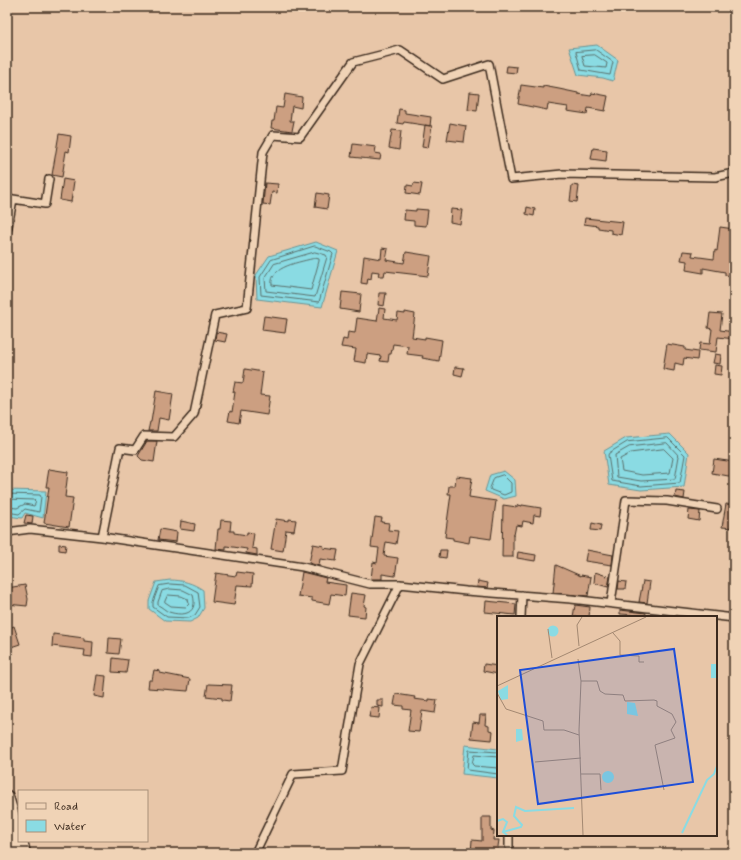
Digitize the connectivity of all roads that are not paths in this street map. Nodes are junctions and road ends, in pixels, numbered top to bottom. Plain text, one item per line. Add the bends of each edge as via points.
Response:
1 (734, 173) edge
2 (49, 179) dead end
3 (7, 232) edge
4 (717, 509) dead end
5 (7, 532) edge
6 (102, 536) junction
7 (400, 584) junction
8 (522, 595) junction
9 (611, 603) junction
10 (521, 616) edge
11 (734, 618) edge
12 (7, 797) edge
13 (18, 833) edge
14 (7, 834) edge
15 (509, 836) edge
16 (20, 842) edge
17 (509, 846) dead end
18 (13, 853) edge
19 (24, 853) edge
20 (255, 853) edge

1 - 6 street via 715,176 562,174 511,179 489,64 443,79 400,50 353,62 300,137 273,135 263,152 247,308 215,315 194,414 174,437 144,436 135,450 120,448
2 - 3 street via 45,204 13,199
4 - 9 street via 667,501 626,500
5 - 6 street via 30,529
6 - 7 street via 303,567 370,584
7 - 8 street via 466,592
7 - 20 street via 360,664 342,771 293,774
8 - 9 street
8 - 10 street
9 - 11 street
12 - 13 highway
14 - 18 highway
15 - 17 street
16 - 19 highway

